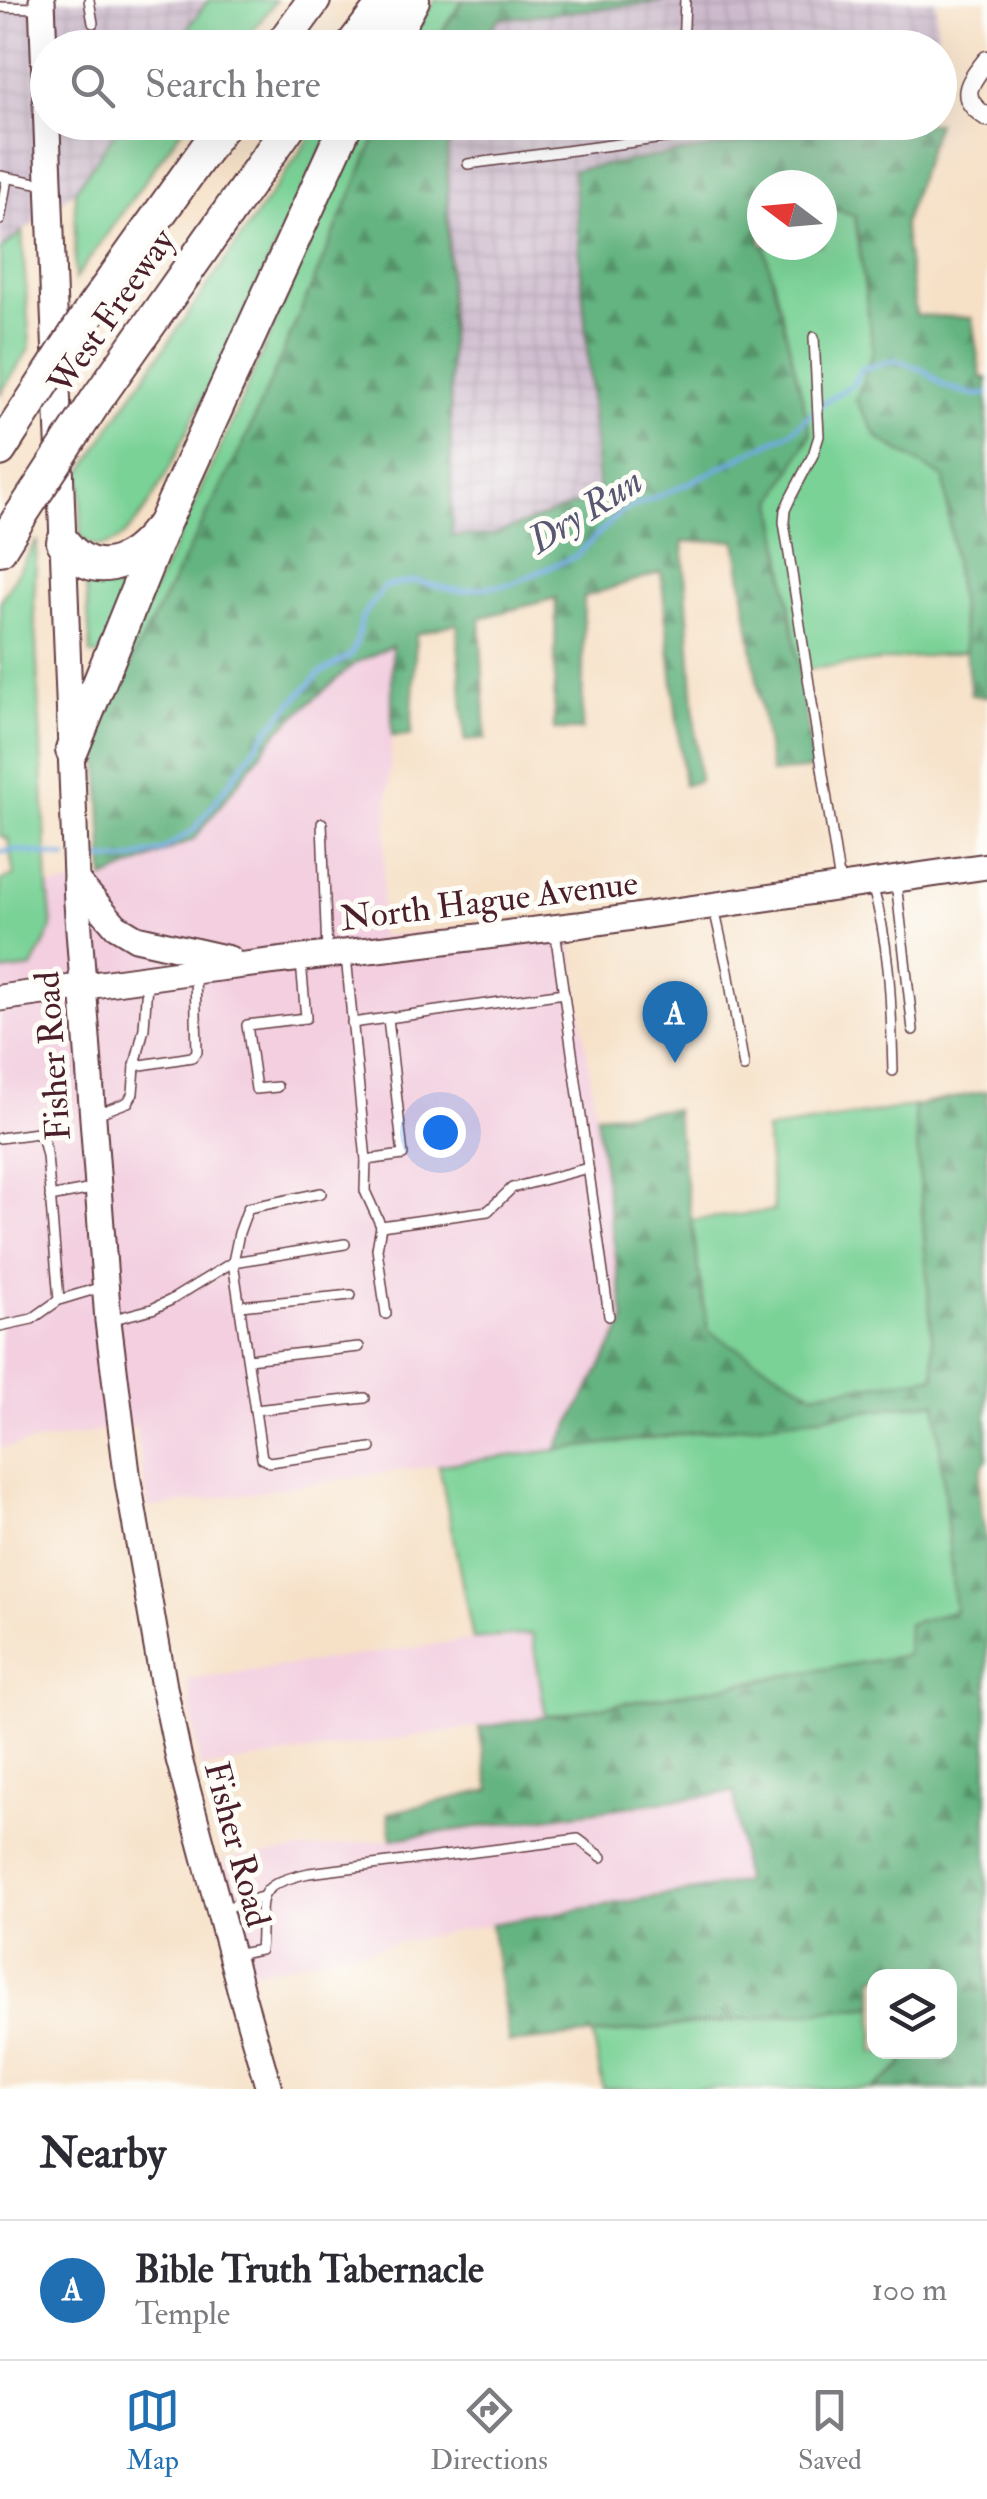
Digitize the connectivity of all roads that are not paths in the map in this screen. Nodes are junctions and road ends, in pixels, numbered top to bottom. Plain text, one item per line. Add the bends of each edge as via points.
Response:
1 (90, 0) edge
2 (314, 0) edge
3 (387, 0) edge
4 (413, 0) edge
5 (685, 0) edge
6 (42, 4) edge
7 (0, 7) edge
8 (93, 24) dead end
9 (43, 30) edge
10 (292, 30) edge
11 (364, 30) edge
12 (397, 30) edge
13 (684, 30) edge
14 (987, 60) edge
15 (987, 117) edge
16 (47, 140) edge
17 (212, 140) edge
18 (279, 140) edge
19 (340, 140) edge
20 (648, 140) edge
21 (468, 164) dead end
22 (3, 177) edge
23 (49, 185) junction
24 (0, 220) edge
25 (814, 337) dead end
26 (7, 439) edge
27 (164, 523) junction
28 (63, 542) junction
29 (0, 549) edge
30 (72, 750) junction
31 (322, 823) dead end
32 (987, 866) edge
33 (76, 880) junction
34 (884, 881) junction
35 (841, 887) junction
36 (714, 906) junction
37 (554, 928) junction
38 (337, 955) junction
39 (300, 959) junction
40 (254, 964) junction
41 (194, 971) junction
42 (147, 977) junction
43 (82, 985) junction
44 (564, 993) junction
45 (0, 998) edge
46 (388, 1018) junction
47 (352, 1023) junction
48 (913, 1030) dead end
49 (135, 1066) junction
50 (744, 1067) dead end
51 (893, 1071) dead end
52 (277, 1087) dead end
53 (92, 1116) junction
54 (0, 1138) edge
55 (366, 1160) junction
56 (588, 1168) junction
57 (97, 1188) junction
58 (321, 1193) dead end
59 (50, 1197) junction
60 (381, 1226) junction
61 (346, 1244) dead end
62 (234, 1262) junction
63 (104, 1286) junction
64 (351, 1295) dead end
65 (59, 1300) junction
66 (240, 1306) junction
67 (386, 1314) dead end
68 (609, 1316) dead end
69 (108, 1321) junction
70 (0, 1326) edge
71 (359, 1346) dead end
72 (248, 1360) junction
73 (365, 1398) dead end
74 (255, 1410) junction
75 (371, 1448) dead end
76 (602, 1857) dead end
77 (262, 1897) junction
78 (220, 1910) junction
79 (232, 1956) junction
80 (269, 2089) edge

1 - 8 lane
2 - 10 highway
3 - 11 highway
4 - 12 highway
5 - 13 lane
6 - 7 lane
6 - 9 main road, Fisher Road
14 - 15 street via 967,92 970,104
16 - 23 main road, Fisher Road
17 - 26 highway, West Freeway, bridge
18 - 29 highway, West Freeway, bridge
19 - 27 highway
20 - 21 lane
22 - 23 lane
22 - 24 lane
23 - 28 main road, Fisher Road
25 - 35 lane via 819,436 784,522
27 - 28 highway via 136,554 113,564 79,559
27 - 30 highway
28 - 30 main road, Fisher Road
30 - 33 main road, Fisher Road
31 - 38 lane
32 - 34 main road, North Hague Avenue
33 - 40 main road via 116,926 136,938
33 - 43 main road, Fisher Road
34 - 35 main road, North Hague Avenue
34 - 48 lane
34 - 51 lane
35 - 36 main road, North Hague Avenue
36 - 37 main road, North Hague Avenue
36 - 50 lane
37 - 38 main road, North Hague Avenue
37 - 44 lane
38 - 39 main road, North Hague Avenue
38 - 47 lane
39 - 40 main road, North Hague Avenue
39 - 52 lane via 306,1018 246,1025 256,1089
40 - 41 main road, North Hague Avenue
41 - 42 main road, North Hague Avenue
41 - 49 lane via 197,1052
42 - 43 main road, North Hague Avenue
42 - 49 lane
43 - 45 main road, North Hague Avenue
43 - 53 main road, Fisher Road
44 - 46 lane
44 - 56 lane
46 - 47 lane
46 - 55 lane via 403,1155
47 - 55 lane
49 - 53 lane via 128,1102
53 - 57 main road, Fisher Road
54 - 59 lane via 37,1132 43,1139
55 - 60 lane via 365,1191
56 - 60 lane via 512,1188 488,1211
56 - 68 lane
57 - 59 lane
57 - 63 main road, Fisher Road
58 - 62 lane via 248,1208
59 - 65 lane
60 - 67 lane via 377,1250
61 - 62 lane
62 - 66 lane
62 - 69 lane via 152,1309
63 - 65 lane
63 - 69 main road, Fisher Road
64 - 66 lane
65 - 70 lane via 32,1319
66 - 72 lane
69 - 78 main road, Fisher Road via 164,1686
71 - 72 lane
72 - 74 lane
73 - 74 lane
74 - 75 lane via 262,1458 269,1462
76 - 77 lane via 578,1839 309,1873 271,1885
77 - 78 lane
77 - 79 lane via 260,1950
78 - 79 main road, Fisher Road
79 - 80 main road, Fisher Road

